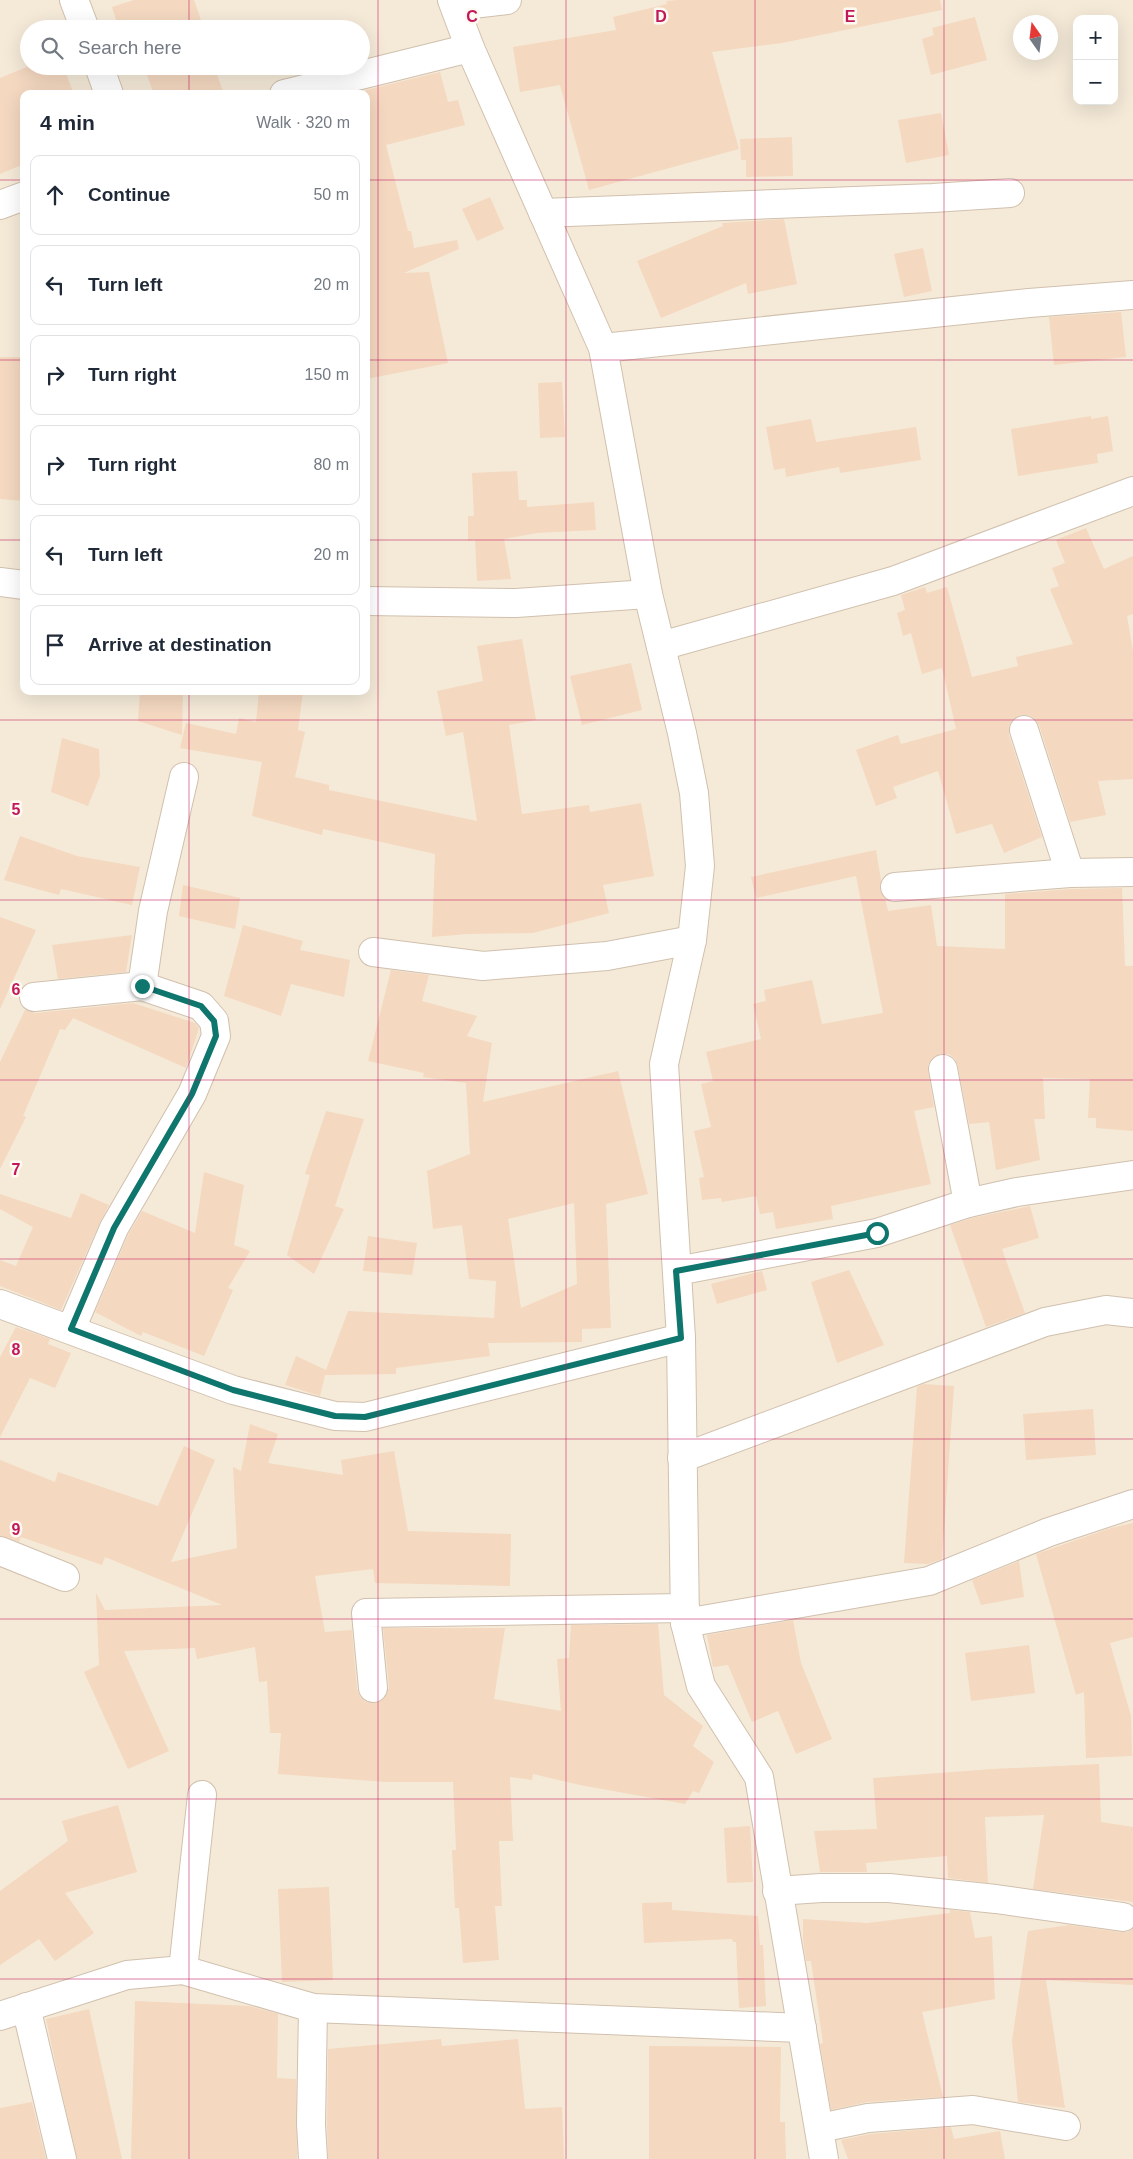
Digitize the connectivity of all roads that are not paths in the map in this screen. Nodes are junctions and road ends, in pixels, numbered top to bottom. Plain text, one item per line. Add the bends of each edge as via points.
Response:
1 (74, 0) edge
2 (507, 0) edge
3 (453, 3) edge
4 (82, 20) edge
5 (470, 48) junction
6 (370, 73) edge
7 (102, 75) edge
8 (361, 75) edge
9 (108, 90) edge
10 (300, 90) edge
11 (1010, 193) dead end
12 (20, 198) edge
13 (0, 205) edge
14 (543, 213) junction
15 (1133, 295) edge
16 (603, 348) junction
17 (1133, 491) edge
18 (0, 582) edge
19 (20, 584) edge
20 (648, 594) junction
21 (370, 601) edge
22 (661, 646) junction
23 (1024, 730) dead end
24 (184, 777) dead end
25 (1133, 872) edge
26 (1070, 873) junction
27 (895, 887) dead end
28 (692, 940) junction
29 (373, 952) dead end
30 (142, 986) junction
31 (34, 997) dead end
32 (943, 1069) dead end
33 (1133, 1175) edge
34 (968, 1203) junction
35 (676, 1271) junction
36 (0, 1304) edge
37 (1133, 1313) edge
38 (71, 1329) junction
39 (681, 1338) junction
40 (682, 1458) junction
41 (1133, 1504) edge
42 (0, 1551) edge
43 (66, 1577) dead end
44 (685, 1616) junction
45 (373, 1688) dead end
46 (202, 1795) dead end
47 (777, 1891) junction
48 (1123, 1917) dead end
49 (183, 1970) junction
50 (26, 2008) junction
51 (313, 2008) junction
52 (0, 2016) edge
53 (802, 2028) junction
54 (1066, 2126) dead end
55 (820, 2128) junction
56 (62, 2159) edge
57 (314, 2159) edge
58 (824, 2159) edge

1 - 4 street
2 - 3 street
3 - 5 street
5 - 6 street
5 - 14 street
7 - 9 street
8 - 10 street
11 - 14 street
12 - 13 street
14 - 16 street
15 - 16 street
16 - 20 street
17 - 22 street via 893,581
18 - 19 street
20 - 21 street via 516,603
20 - 22 street
22 - 28 street via 694,793 700,866
23 - 26 street
24 - 30 street via 153,911
25 - 26 street
26 - 27 street
28 - 29 street via 606,956 483,966
28 - 35 street via 664,1064
30 - 31 street
30 - 38 street via 201,1006 214,1021 216,1036 192,1094 114,1228
32 - 34 street
33 - 34 street via 1017,1192
34 - 35 street via 877,1233
35 - 39 street
36 - 38 street
37 - 40 street via 1106,1310 1045,1322
38 - 39 street via 233,1390 335,1416 365,1417
39 - 40 street
40 - 44 street
41 - 44 street via 1049,1532 929,1581
42 - 43 street
44 - 45 street via 366,1613
44 - 47 street via 701,1686 759,1776
46 - 49 street
47 - 48 street via 889,1888
47 - 53 street
49 - 50 street via 127,1975
49 - 51 street
50 - 52 street
50 - 56 street
51 - 53 street
51 - 57 street via 311,2124
53 - 55 street
54 - 55 street via 973,2110 868,2118
55 - 58 street

